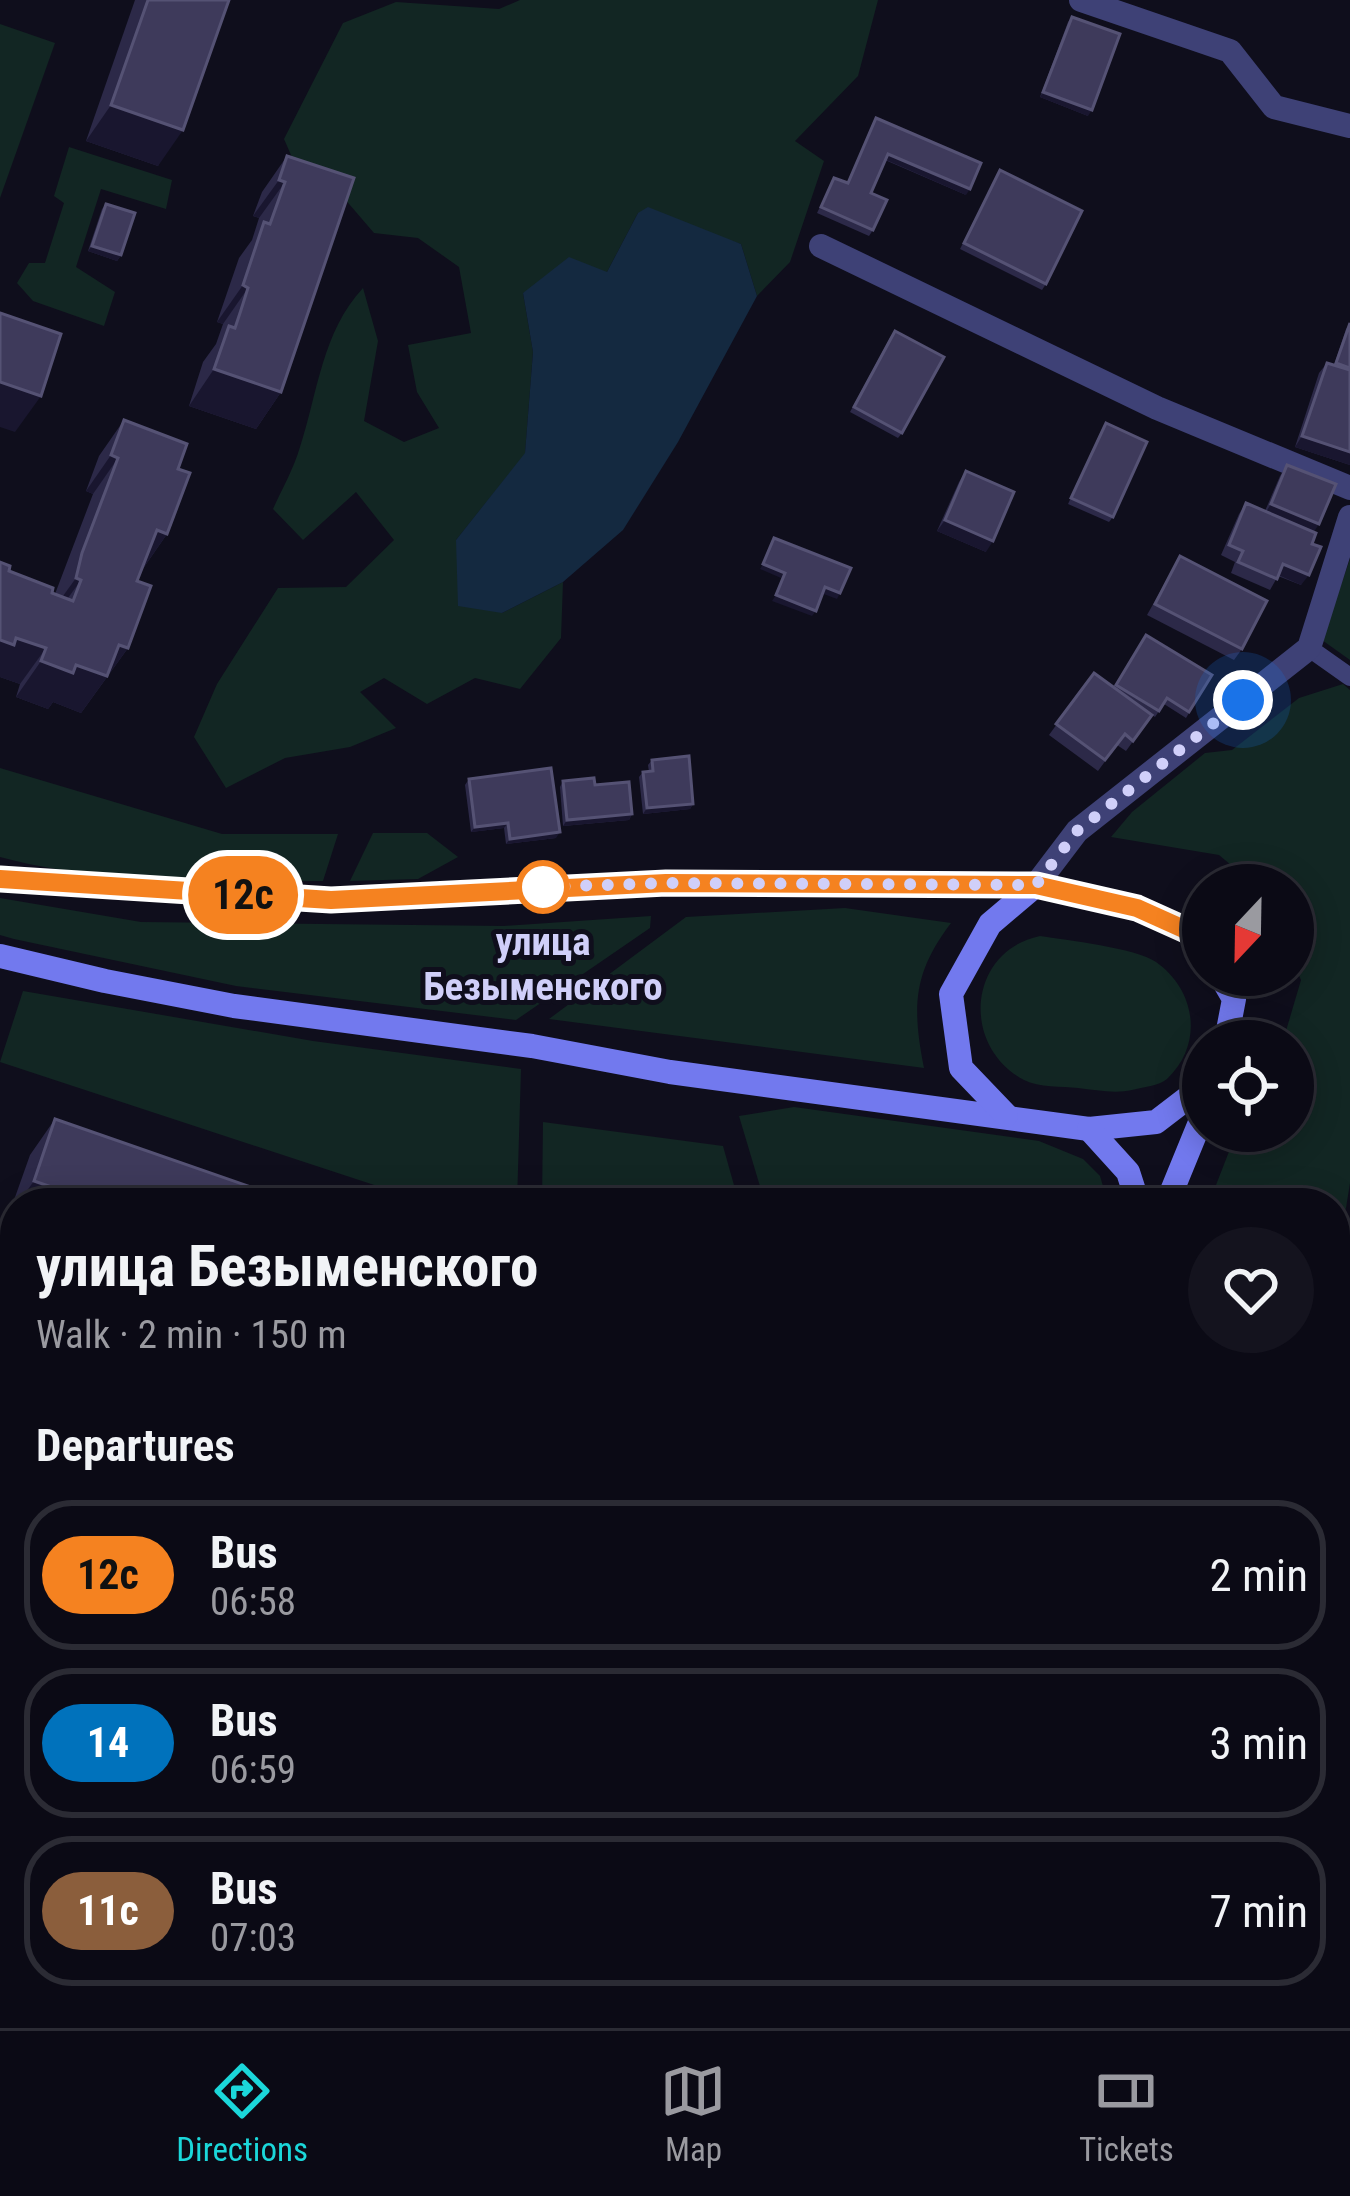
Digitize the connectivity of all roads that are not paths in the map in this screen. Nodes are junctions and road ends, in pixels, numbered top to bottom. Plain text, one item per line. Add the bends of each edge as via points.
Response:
1 (1081, 0) edge
2 (1350, 126) edge
3 (820, 246) dead end
4 (1350, 488) edge
5 (1350, 517) edge
6 (1309, 647) junction
7 (1350, 677) edge
8 (0, 879) edge
9 (1036, 885) junction
10 (1182, 928) edge
11 (0, 956) edge
12 (1182, 1103) edge
13 (1006, 1115) junction
14 (1089, 1130) junction
15 (1188, 1152) edge
16 (1133, 1188) edge
17 (1173, 1188) edge

1 - 2 street via 1230,51 1274,106
3 - 4 street via 1157,409
5 - 6 street
6 - 7 lane
6 - 9 street via 1077,831
8 - 9 main road via 331,900 666,883
9 - 10 main road via 1137,908
9 - 13 main road via 990,925 951,994 962,1068
11 - 13 main road via 234,1006
12 - 14 main road via 1156,1122
13 - 14 main road
14 - 16 main road
15 - 17 main road

